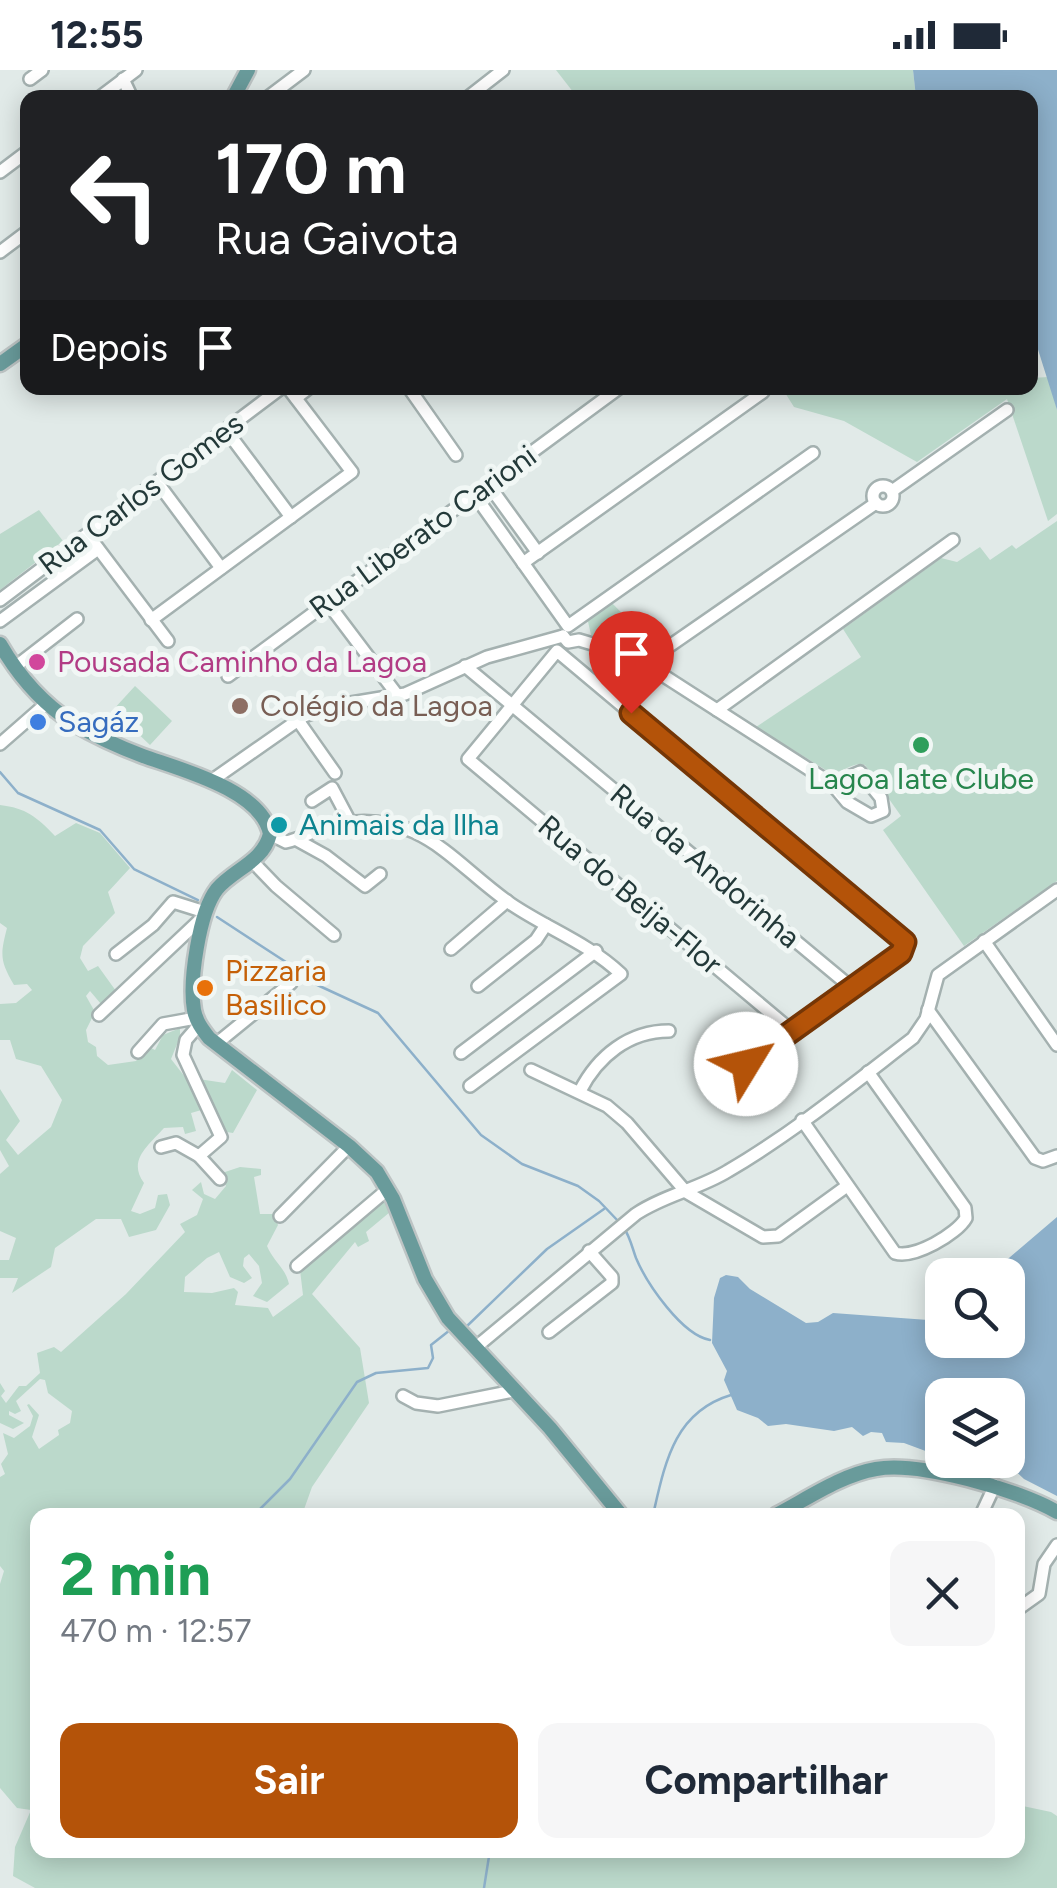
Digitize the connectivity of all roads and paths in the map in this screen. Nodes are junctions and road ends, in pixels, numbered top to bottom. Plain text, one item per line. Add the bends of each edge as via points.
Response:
1 (42, 70) edge
2 (136, 70) edge
3 (304, 70) edge
4 (503, 70) edge
5 (30, 79) dead end
6 (123, 79) junction
7 (109, 90) edge
8 (128, 90) edge
9 (278, 90) edge
10 (477, 90) edge
11 (282, 395) edge
12 (291, 395) edge
13 (412, 395) edge
14 (609, 395) edge
15 (760, 395) edge
16 (1006, 410) dead end
17 (226, 430) junction
18 (813, 453) dead end
19 (456, 456) dead end
20 (157, 482) junction
21 (488, 484) junction
22 (474, 494) junction
23 (291, 516) junction
24 (513, 518) junction
25 (499, 529) junction
26 (88, 535) junction
27 (953, 540) dead end
28 (98, 549) junction
29 (538, 553) junction
30 (523, 563) junction
31 (222, 568) junction
32 (0, 600) edge
33 (327, 602) junction
34 (77, 619) dead end
35 (152, 620) junction
36 (0, 621) edge
37 (565, 631) junction
38 (168, 642) dead end
39 (0, 644) edge
40 (645, 664) junction
41 (465, 666) junction
42 (15, 667) junction
43 (228, 676) dead end
44 (398, 696) junction
45 (47, 704) junction
46 (512, 705) junction
47 (717, 710) junction
48 (298, 719) junction
49 (0, 744) edge
50 (335, 773) dead end
51 (212, 781) junction
52 (832, 784) junction
53 (312, 801) dead end
54 (350, 822) junction
55 (270, 834) junction
56 (297, 840) junction
57 (252, 861) junction
58 (380, 874) dead end
59 (1056, 894) edge
60 (506, 901) junction
61 (205, 914) junction
62 (546, 925) junction
63 (334, 935) dead end
64 (984, 941) junction
65 (451, 949) dead end
66 (596, 951) junction
67 (116, 954) dead end
68 (290, 983) dead end
69 (478, 986) dead end
70 (852, 988) junction
71 (928, 1010) junction
72 (99, 1014) dead end
73 (198, 1021) junction
74 (669, 1031) dead end
75 (792, 1031) junction
76 (216, 1044) junction
77 (1057, 1044) edge
78 (138, 1052) dead end
79 (461, 1053) dead end
80 (531, 1070) dead end
81 (868, 1072) junction
82 (723, 1080) dead end
83 (470, 1086) dead end
84 (580, 1091) junction
85 (802, 1120) junction
86 (349, 1146) junction
87 (161, 1147) dead end
88 (200, 1156) junction
89 (1057, 1156) edge
90 (220, 1178) dead end
91 (847, 1186) junction
92 (388, 1189) junction
93 (686, 1192) junction
94 (280, 1216) dead end
95 (589, 1252) junction
96 (298, 1266) dead end
97 (549, 1332) dead end
98 (475, 1348) junction
99 (513, 1391) junction
100 (403, 1396) dead end
101 (995, 1485) junction
102 (614, 1508) edge
103 (790, 1508) edge
104 (984, 1508) edge
105 (1057, 1512) edge
106 (1057, 1545) edge
107 (1025, 1604) edge

1 - 5 street
2 - 6 street
3 - 9 street
4 - 10 street
6 - 7 street
6 - 8 street
11 - 17 street, Rua Carlos Gomes
12 - 23 street via 352,472
13 - 19 street
14 - 21 street, Rua Liberato Carioni
15 - 29 street
16 - 40 street via 892,491 876,488 876,503
17 - 20 street, Rua Carlos Gomes
17 - 23 street
18 - 37 street
20 - 26 street, Rua Carlos Gomes
20 - 31 street
21 - 22 street, Rua Liberato Carioni
21 - 24 street
22 - 25 street
22 - 33 street, Rua Liberato Carioni
23 - 31 street
24 - 25 street
24 - 29 street
25 - 30 street
26 - 28 street
26 - 32 street, Rua Carlos Gomes
27 - 47 street
28 - 35 street
28 - 36 street, Rua Carlos Gomes
29 - 30 street
30 - 37 street
31 - 35 street
33 - 43 street, Rua Liberato Carioni
33 - 44 street
34 - 42 street
35 - 38 street
37 - 40 street via 579,628 579,640
37 - 41 street
39 - 42 main road
40 - 47 street
41 - 44 street
41 - 46 street, Rua da Andorinha
42 - 45 main road
44 - 48 street
45 - 49 street
45 - 51 main road via 111,743
46 - 70 street, Rua da Andorinha
46 - 70 street via 557,651 902,939 905,947
46 - 75 street, Rua do Beija-Flor via 468,759
47 - 52 street
48 - 50 street
48 - 51 street
51 - 55 main road via 258,812
52 - 52 street via 864,814 879,815 884,808 860,772
53 - 54 street via 332,788
54 - 56 street
54 - 60 street via 421,835
55 - 56 street
55 - 57 main road
56 - 58 street via 365,886
57 - 61 main road via 216,890
57 - 63 street
59 - 64 street
60 - 62 street
60 - 65 street
61 - 67 street via 172,902
61 - 72 street
61 - 73 main road via 194,983
62 - 66 street
62 - 69 street
64 - 71 street via 938,975
64 - 77 street
66 - 79 street
66 - 83 street via 620,974
68 - 76 street
70 - 75 street
71 - 81 street via 918,1034
71 - 89 street via 1039,1160
73 - 76 main road
73 - 78 street via 163,1024
73 - 88 street via 183,1055 220,1137
74 - 84 street via 632,1038 596,1064
75 - 82 street
76 - 86 main road
80 - 84 street
81 - 85 street
81 - 91 street via 966,1218 959,1228 900,1256
84 - 93 street via 617,1113
85 - 91 street
85 - 93 street
86 - 92 main road
86 - 94 street
87 - 88 street via 176,1143
88 - 90 street
91 - 93 street via 768,1238
92 - 96 street
92 - 98 main road via 429,1286
93 - 95 street via 652,1204
95 - 97 street via 612,1283
95 - 98 street
98 - 99 main road
99 - 100 street via 438,1406
99 - 102 main road
101 - 103 main road via 881,1468
101 - 104 street
101 - 105 main road
106 - 107 street via 1044,1564 1039,1594

